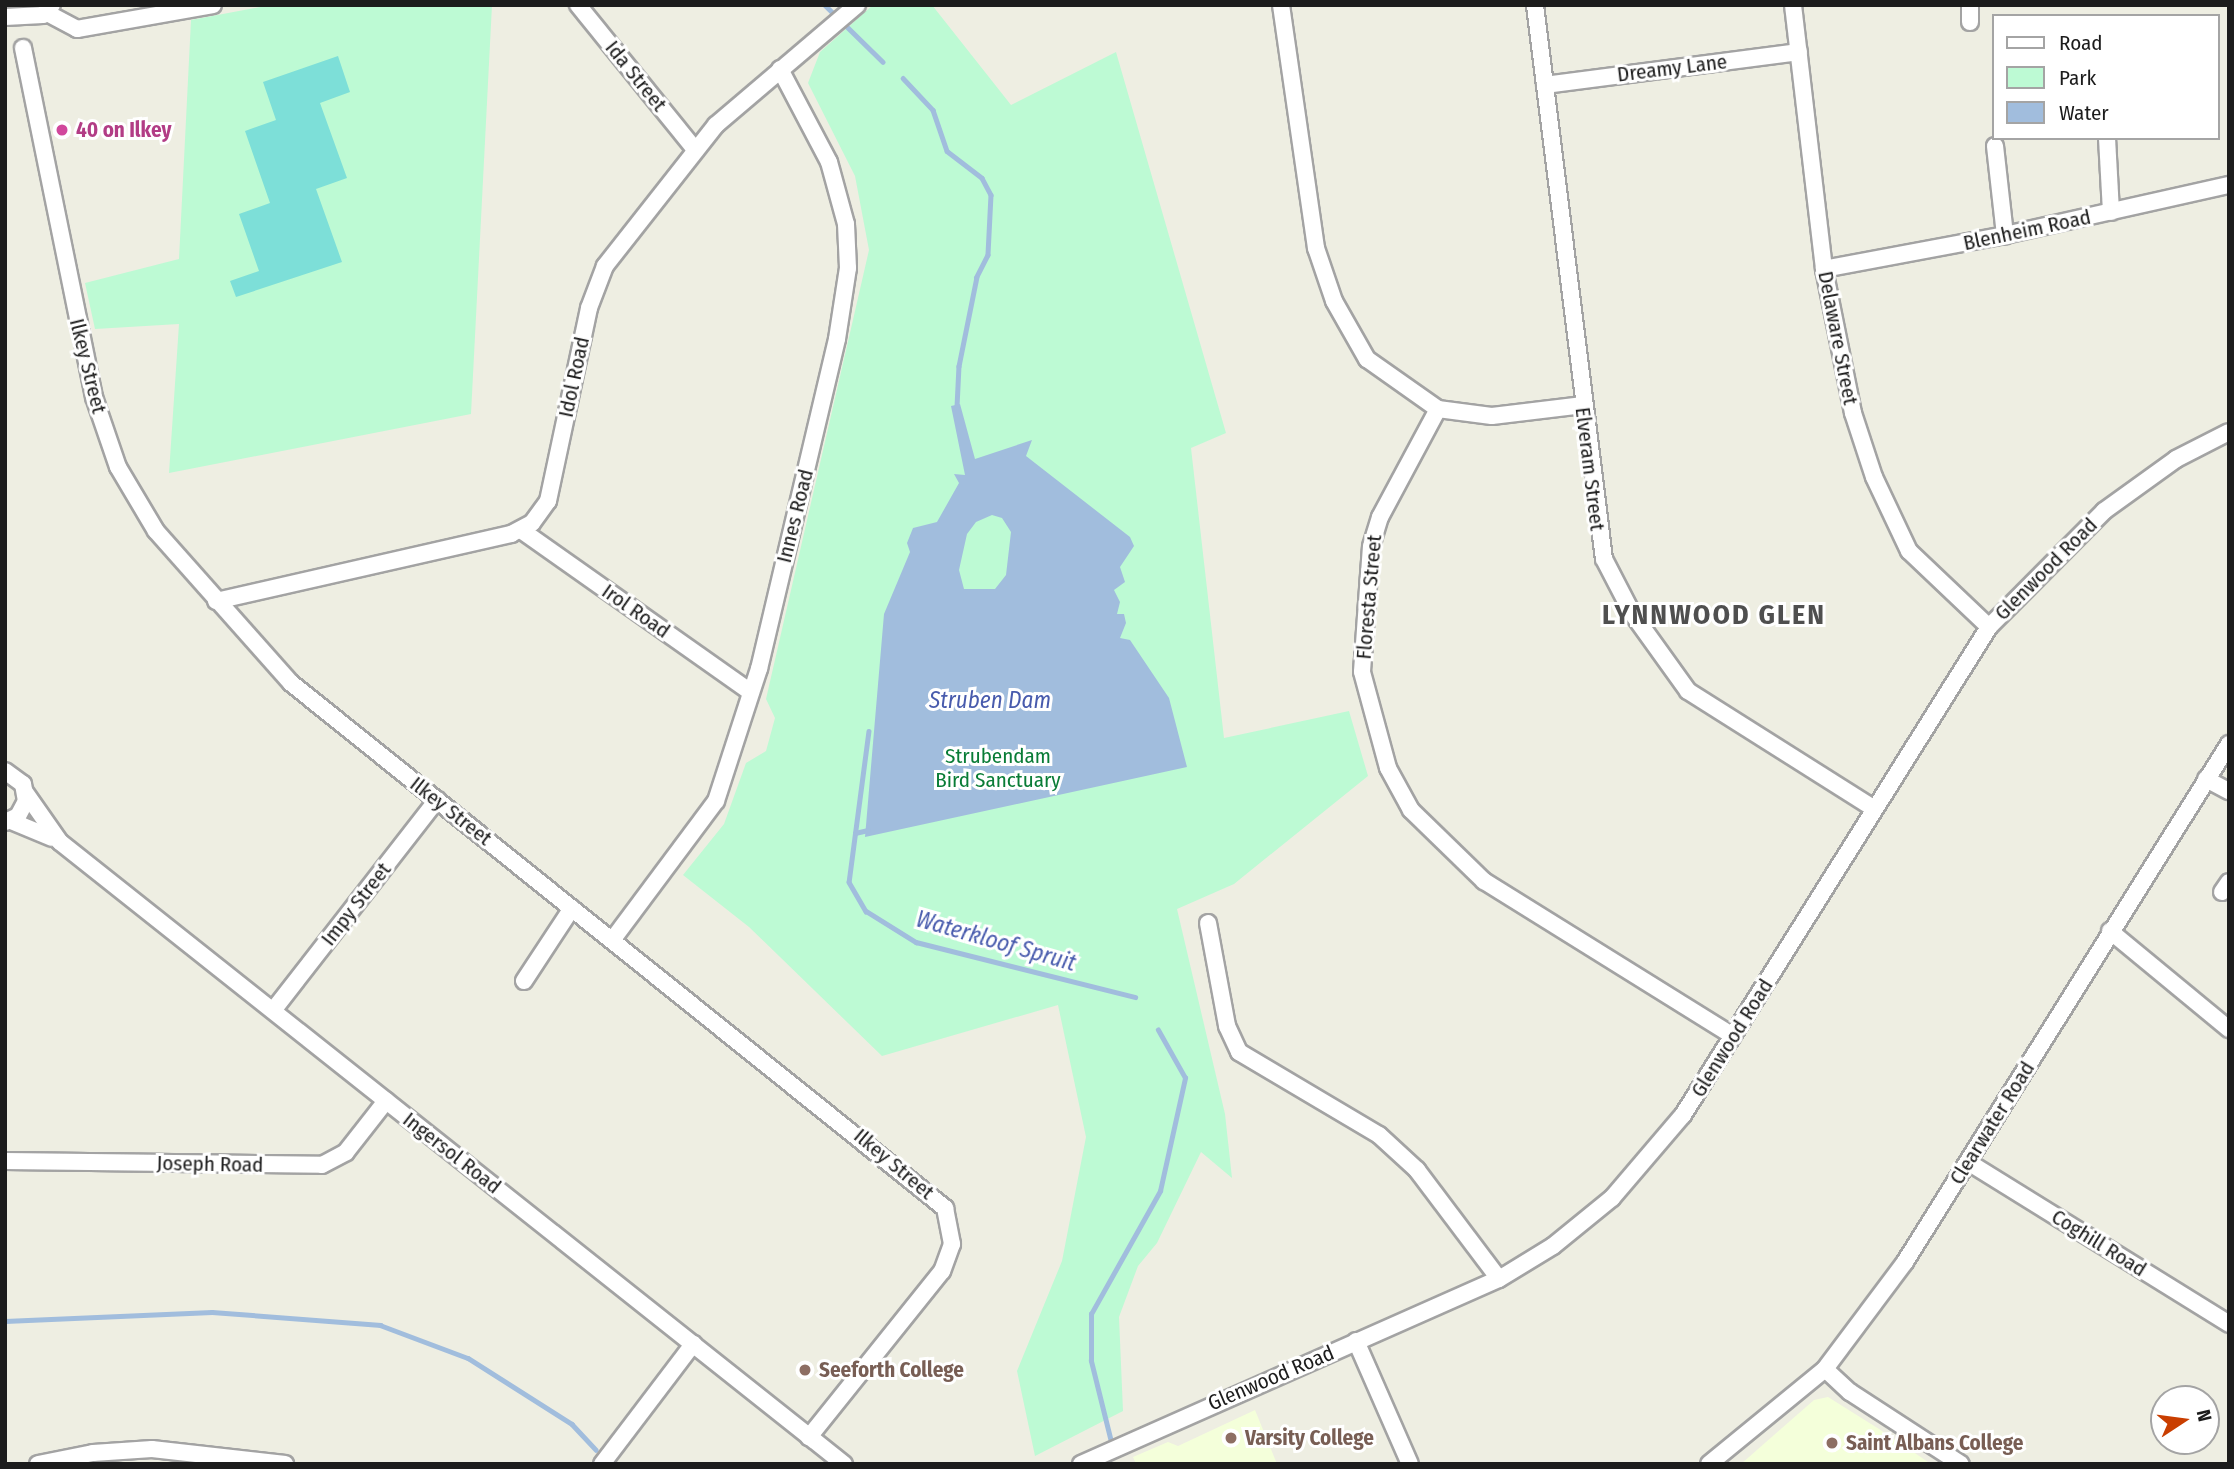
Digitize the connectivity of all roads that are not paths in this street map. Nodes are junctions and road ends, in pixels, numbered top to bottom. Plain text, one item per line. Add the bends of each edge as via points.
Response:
1 (213, 5) edge
2 (578, 5) edge
3 (857, 5) edge
4 (1281, 5) edge
5 (1535, 5) edge
6 (1793, 5) edge
7 (1970, 5) edge
8 (50, 9) edge
9 (16, 12) edge
10 (1970, 22) dead end
11 (23, 48) dead end
12 (1799, 52) junction
13 (780, 69) junction
14 (1545, 85) junction
15 (2107, 140) edge
16 (1994, 146) dead end
17 (694, 148) junction
18 (2229, 185) edge
19 (2111, 212) junction
20 (2005, 235) junction
21 (1824, 269) junction
22 (1583, 405) junction
23 (1438, 409) junction
24 (2229, 432) edge
25 (521, 530) junction
26 (216, 601) junction
27 (1989, 627) junction
28 (751, 692) junction
29 (2229, 744) edge
30 (5, 771) edge
31 (2206, 779) junction
32 (2229, 791) edge
33 (25, 792) junction
34 (438, 800) junction
35 (1873, 808) junction
36 (8, 822) edge
37 (60, 842) junction
38 (572, 908) junction
39 (1208, 923) dead end
40 (2110, 931) junction
41 (613, 939) junction
42 (524, 981) dead end
43 (275, 1009) junction
44 (2229, 1029) edge
45 (1733, 1036) junction
46 (386, 1101) junction
47 (5, 1161) edge
48 (1968, 1163) junction
49 (1499, 1279) junction
50 (2229, 1324) edge
51 (1356, 1341) junction
52 (693, 1344) junction
53 (1825, 1369) junction
54 (809, 1437) junction
55 (252, 1461) edge
56 (38, 1464) edge
57 (285, 1464) edge
58 (601, 1464) edge
59 (844, 1464) edge
60 (1081, 1464) edge
61 (1410, 1464) edge
62 (1709, 1464) edge
63 (1961, 1464) edge

1 - 8 street via 77,29
2 - 17 street, Ida Street
3 - 13 street, Idol Road
4 - 23 street via 1316,248 1334,301 1367,359
5 - 14 street, Elveram Street
6 - 12 street, Delaware Street
7 - 10 street
8 - 9 street
11 - 26 street, Ilkey Street via 85,365 107,440 143,512
12 - 14 street, Dreamy Lane
12 - 21 street, Delaware Street
13 - 17 street, Idol Road
13 - 28 street, Innes Road via 833,172 846,224 848,268 831,369
14 - 22 street, Elveram Street
15 - 19 street
16 - 20 street
17 - 25 street, Idol Road via 600,276 586,321 548,501
18 - 19 street, Blenheim Road
19 - 20 street, Blenheim Road
20 - 21 street, Blenheim Road
21 - 27 street, Delaware Street via 1853,413 1897,531 1909,551
22 - 23 street via 1492,416
22 - 35 street, Elveram Street via 1604,559 1672,673 1703,702
23 - 45 street, Floresta Street via 1377,523 1369,558 1362,672 1396,786 1429,830 1484,880
24 - 27 street, Glenwood Road via 2176,459 2104,511
25 - 26 street
25 - 28 street, Irol Road
26 - 34 street, Ilkey Street via 291,683
27 - 35 street, Glenwood Road
28 - 41 street, Innes Road via 712,810
29 - 31 street, Clearwater Road
30 - 33 street, Ingersol Road via 17,777
31 - 32 street
31 - 40 street, Clearwater Road
33 - 36 street, Ingersol Road via 23,809
33 - 37 street, Ingersol Road
34 - 38 street, Ilkey Street
34 - 43 street, Impy Street
35 - 45 street, Glenwood Road
36 - 37 street, Ingersol Road
37 - 43 street, Ingersol Road
38 - 41 street, Ilkey Street
38 - 42 street
39 - 49 street via 1227,1026 1239,1052 1379,1135 1417,1170
40 - 44 street
40 - 48 street, Clearwater Road
41 - 54 street, Ilkey Street via 912,1177 948,1215 952,1244 942,1271
43 - 46 street, Ingersol Road
45 - 49 street, Glenwood Road via 1666,1139 1621,1189 1553,1246
46 - 47 street, Joseph Road via 346,1152 322,1165
46 - 52 street, Ingersol Road
48 - 50 street, Coghill Road
48 - 53 street, Clearwater Road via 1905,1262
49 - 51 street, Glenwood Road
51 - 60 street, Glenwood Road
51 - 61 street
52 - 54 street, Ingersol Road
52 - 58 street
53 - 62 street, Clearwater Road
53 - 63 street via 1850,1392
54 - 59 street, Ingersol Road
55 - 56 street via 152,1449
55 - 57 street

